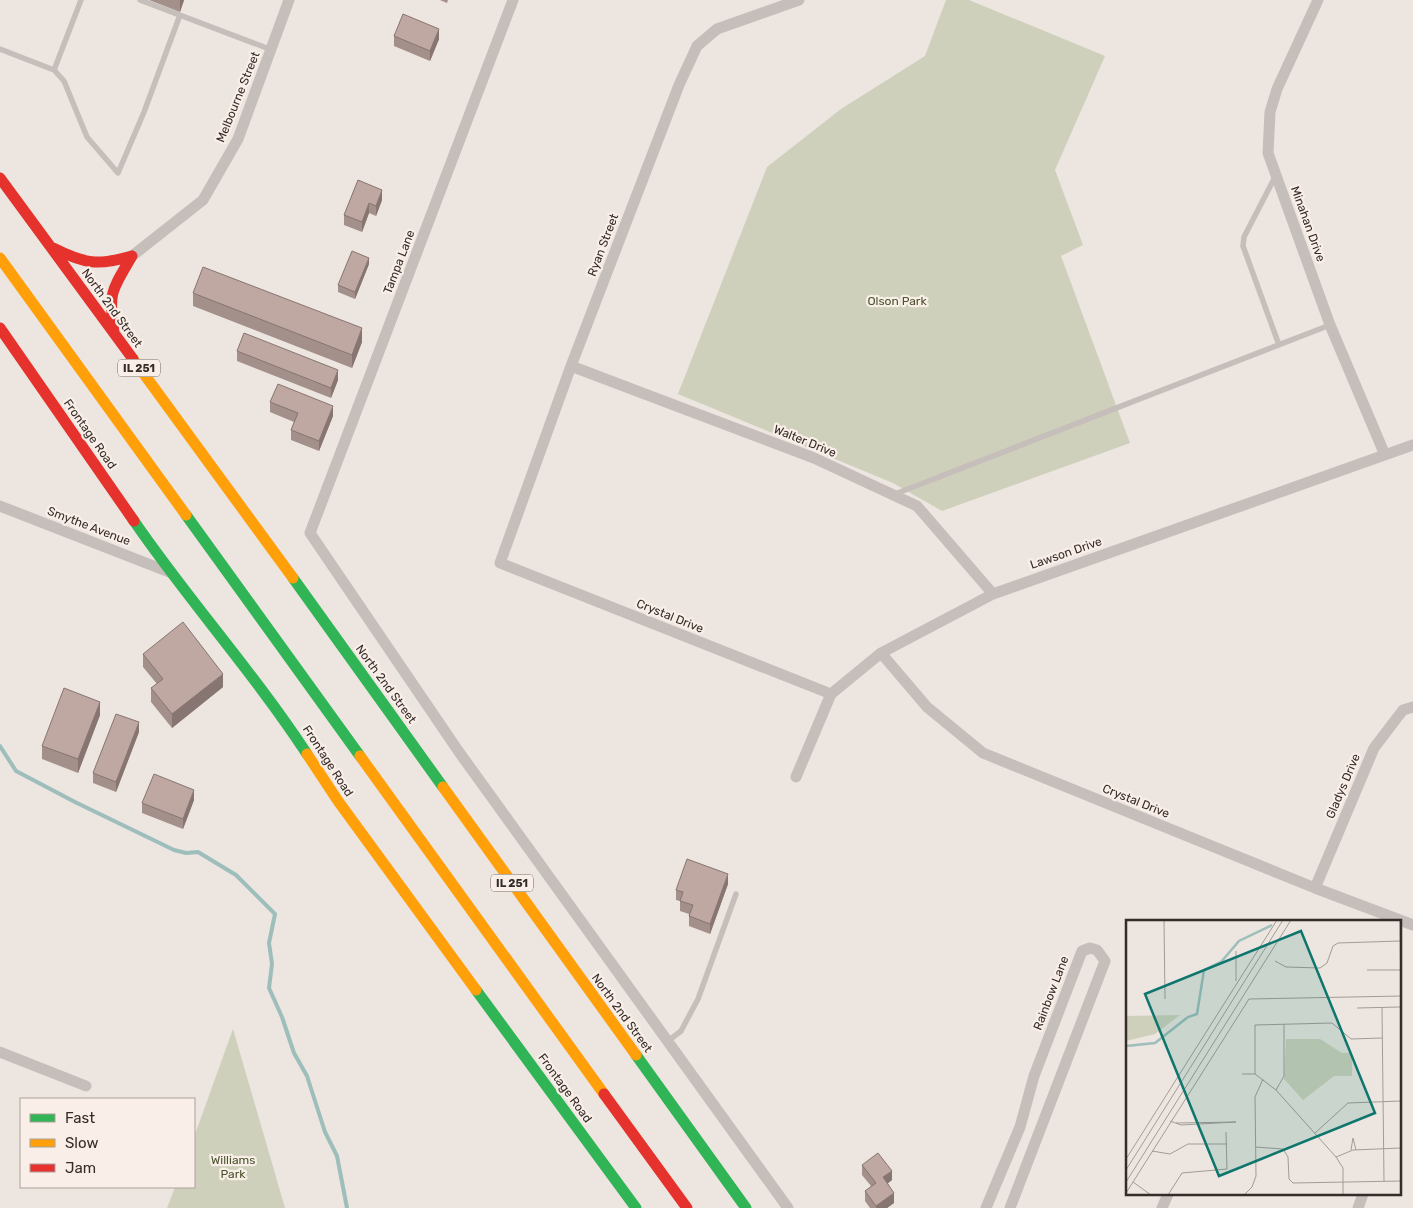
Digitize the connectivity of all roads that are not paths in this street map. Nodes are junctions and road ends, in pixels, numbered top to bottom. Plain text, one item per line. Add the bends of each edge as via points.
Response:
1 (81, 0) edge
2 (140, 0) edge
3 (289, 0) edge
4 (513, 0) edge
5 (799, 0) edge
6 (1318, 0) edge
7 (180, 15) junction
8 (0, 49) edge
9 (272, 50) junction
10 (54, 70) junction
11 (1276, 175) junction
12 (0, 178) edge
13 (49, 246) junction
14 (132, 256) junction
15 (0, 258) edge
16 (1330, 325) junction
17 (0, 328) edge
18 (114, 335) junction
19 (1278, 345) junction
20 (572, 366) junction
21 (1413, 445) edge
22 (1384, 455) junction
23 (893, 495) junction
24 (0, 506) edge
25 (500, 563) joint
26 (169, 572) junction
27 (993, 594) junction
28 (881, 653) junction
29 (831, 694) junction
30 (1413, 707) edge
31 (796, 777) dead end
32 (1315, 888) junction
33 (736, 894) dead end
34 (1400, 920) edge
35 (1400, 920) edge
36 (1413, 925) edge
37 (668, 1041) junction
38 (0, 1052) edge
39 (86, 1086) dead end
40 (1167, 1196) edge
41 (1362, 1196) edge
42 (636, 1208) edge
43 (687, 1208) edge
44 (746, 1208) edge
45 (788, 1208) edge
46 (986, 1208) edge
47 (1010, 1208) edge
48 (1162, 1208) edge
49 (1358, 1208) edge

1 - 10 lane
2 - 7 lane
3 - 9 street, Melbourne Street
4 - 37 street, Tampa Lane via 310,533 459,752
5 - 20 street, Ryan Street via 717,29 697,46 679,85
6 - 11 street, Minahan Drive via 1277,89 1270,112 1268,153
7 - 9 lane
7 - 10 lane via 118,173 87,137 64,81
8 - 10 lane
9 - 14 street, Melbourne Street via 238,139 204,200
11 - 16 street, Minahan Drive
11 - 19 lane via 1244,237 1243,246
12 - 13 main road, North 2nd Street / IL 251
13 - 14 main road via 83,263 102,265
13 - 18 main road, North 2nd Street / IL 251
14 - 18 main road via 113,288 110,304
15 - 43 main road
16 - 19 lane
16 - 22 street, Minahan Drive
17 - 26 main road, Frontage Road
18 - 44 main road, North 2nd Street / IL 251 via 279,558
19 - 23 lane
20 - 23 street, Walter Drive via 814,458
20 - 25 street, Ryan Street
21 - 22 street, Lawson Drive
22 - 27 street, Lawson Drive
23 - 27 street, Walter Drive via 917,506
24 - 26 street, Smythe Avenue
25 - 29 street, Crystal Drive
26 - 42 main road, Frontage Road via 274,703 338,802
27 - 28 street, Lawson Drive
28 - 29 street, Lawson Drive
28 - 32 street, Crystal Drive via 927,707 984,754
29 - 31 street, Lawson Drive
30 - 32 street, Gladys Drive via 1403,710 1374,748
32 - 35 street, Crystal Drive
33 - 37 lane via 698,1000 681,1031
34 - 36 street, Crystal Drive
37 - 45 street
38 - 39 street
40 - 48 street
41 - 49 street
46 - 47 street, Rainbow Lane via 1020,1127 1034,1076 1082,952 1090,948 1097,950 1105,961

